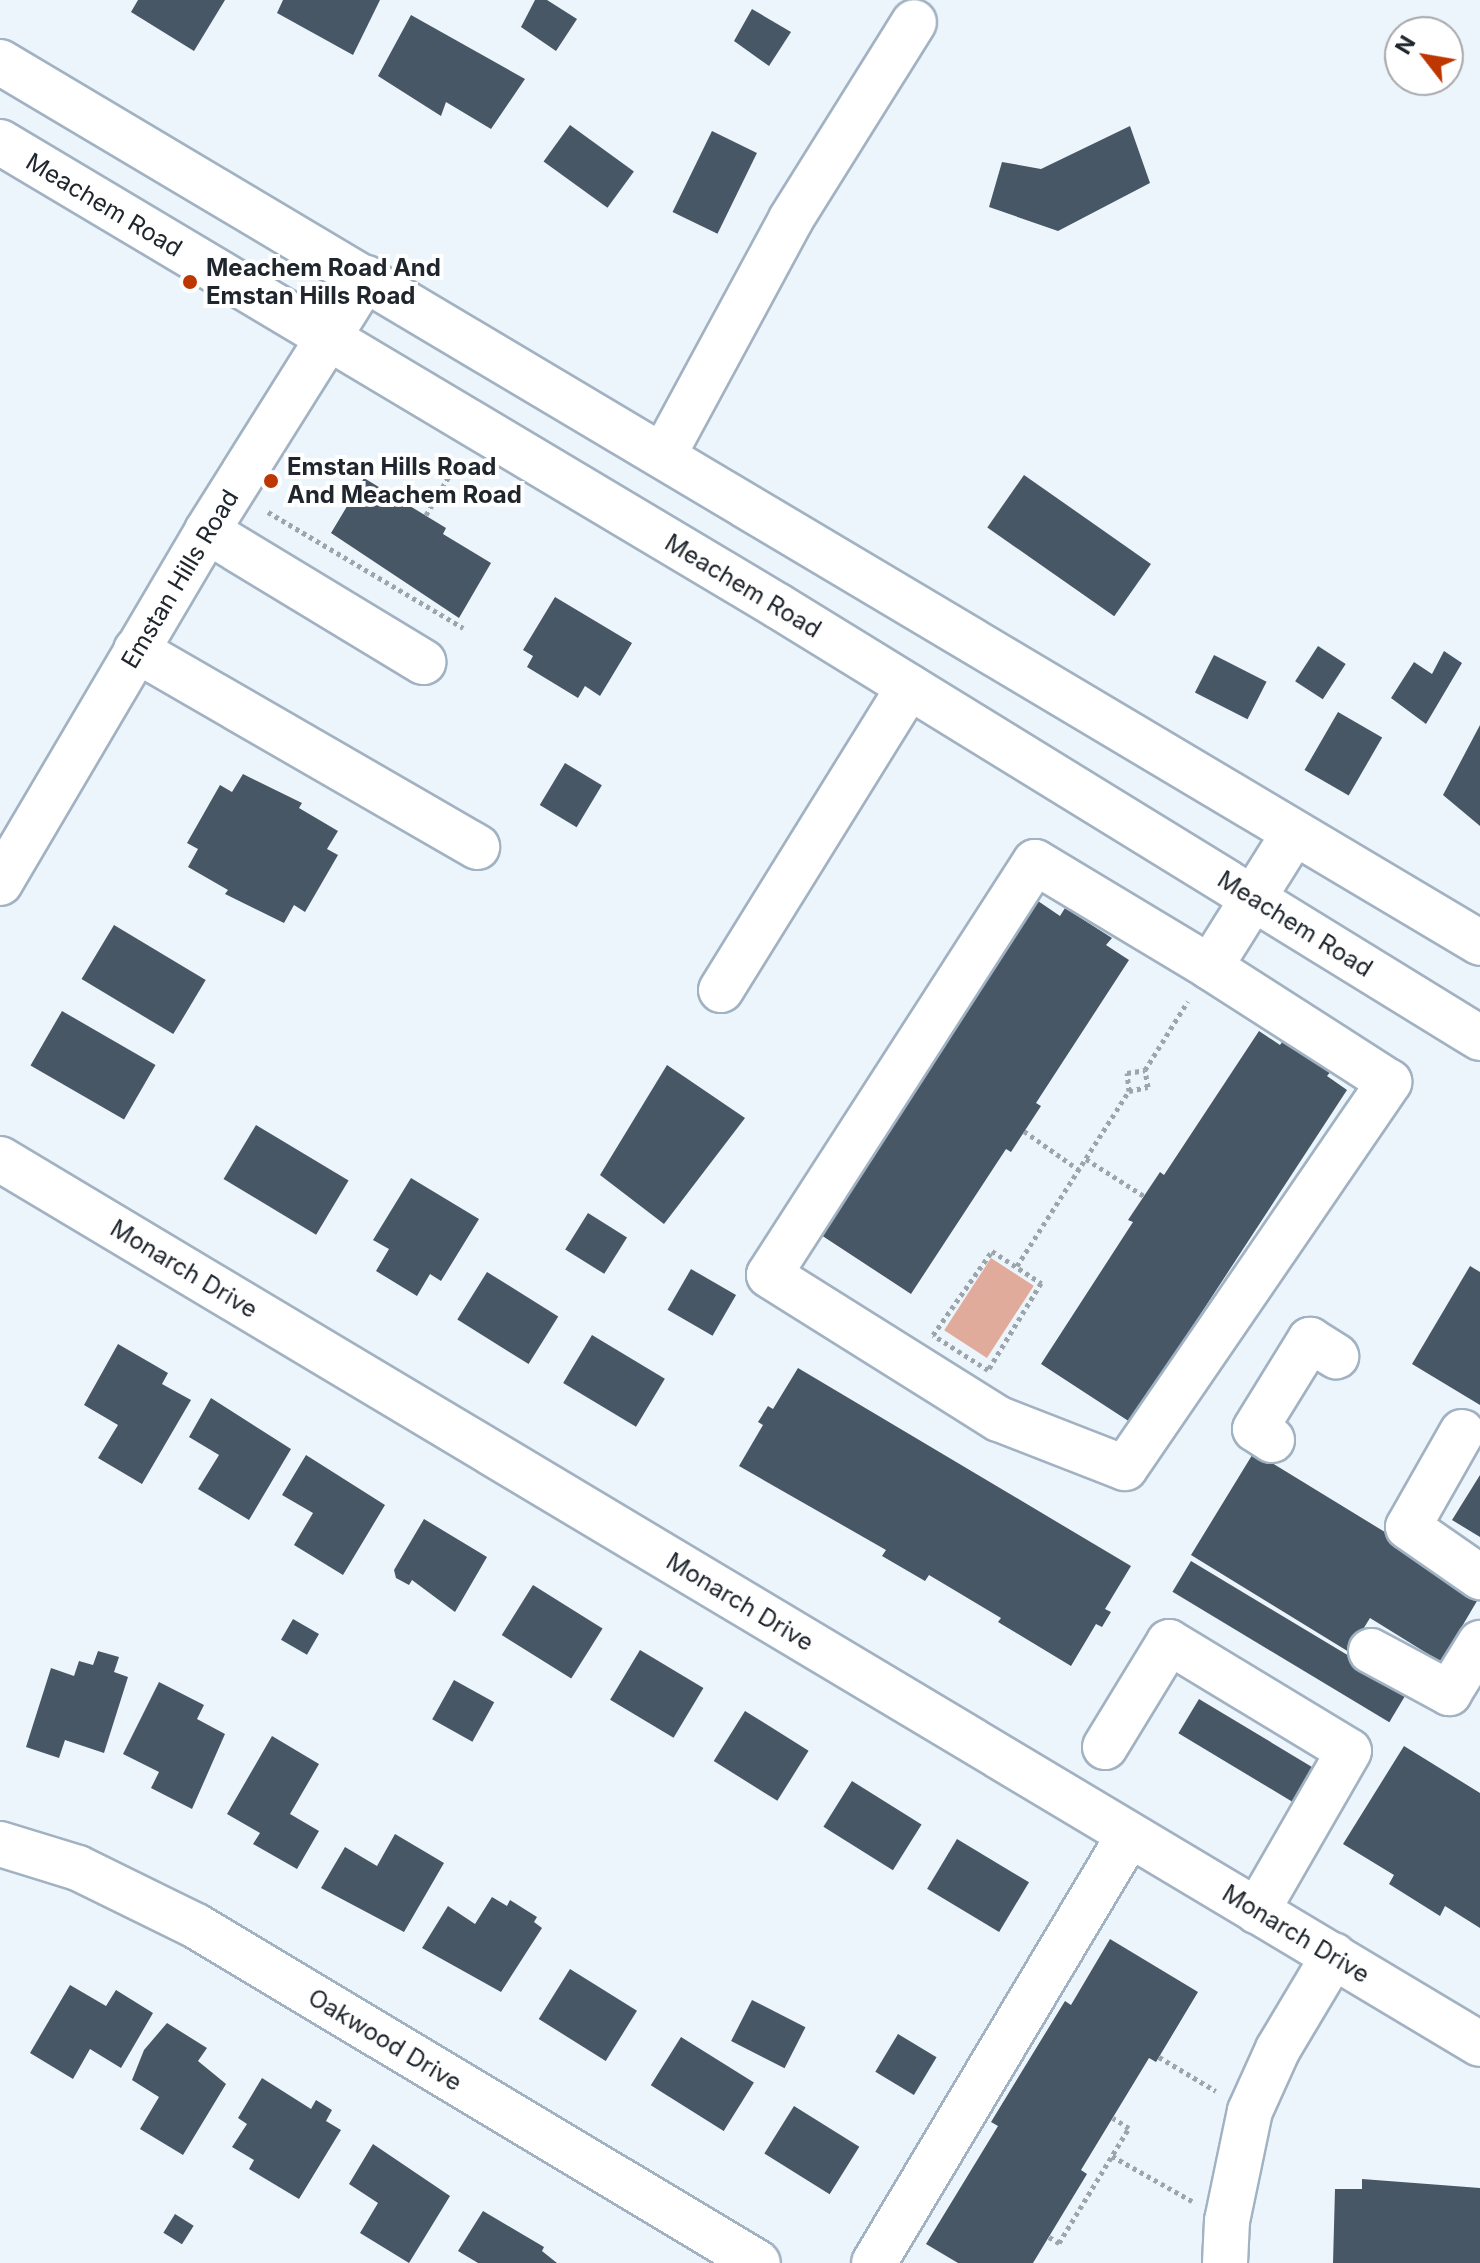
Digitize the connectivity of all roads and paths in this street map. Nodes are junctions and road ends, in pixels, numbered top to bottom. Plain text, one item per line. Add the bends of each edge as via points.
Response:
1 (914, 22) dead end
2 (0, 62) edge
3 (0, 142) edge
4 (366, 278) junction
5 (328, 341) junction
6 (477, 429) junction
7 (663, 456) junction
8 (232, 491) junction
9 (426, 515) dead end
10 (207, 531) junction
11 (813, 548) junction
12 (778, 606) junction
13 (463, 628) dead end
14 (136, 650) junction
15 (423, 662) dead end
16 (909, 687) junction
17 (1294, 833) junction
18 (477, 847) dead end
19 (0, 883) edge
20 (1256, 900) junction
21 (1480, 943) edge
22 (1210, 967) junction
23 (721, 990) dead end
24 (1480, 1038) edge
25 (1145, 1070) junction
26 (1129, 1091) junction
27 (1024, 1131) dead end
28 (0, 1159) edge
29 (1086, 1159) junction
30 (1079, 1170) junction
31 (1144, 1196) dead end
32 (1017, 1266) junction
33 (1336, 1356) dead end
34 (1462, 1432) dead end
35 (1272, 1440) dead end
36 (1480, 1577) edge
37 (1480, 1643) edge
38 (1371, 1651) dead end
39 (1105, 1747) dead end
40 (1129, 1835) junction
41 (0, 1844) edge
42 (1257, 1911) junction
43 (1334, 1955) junction
44 (1476, 2033) edge
45 (1159, 2057) dead end
46 (1250, 2111) junction
47 (1113, 2118) dead end
48 (1112, 2156) junction
49 (1049, 2237) dead end
50 (1226, 2242) edge
51 (758, 2263) edge
52 (874, 2263) edge

1 - 7 street via 791,219
2 - 4 street
3 - 5 street, Meachem Road
4 - 5 street, Emstan Hills Road
4 - 7 street
5 - 6 street, Meachem Road
5 - 8 street, Emstan Hills Road
6 - 9 path
6 - 12 street, Meachem Road
7 - 11 street
8 - 10 street, Emstan Hills Road
8 - 13 path
10 - 14 street, Emstan Hills Road
10 - 15 street
11 - 12 street
11 - 17 street
12 - 16 street, Meachem Road
14 - 18 street
14 - 19 street, Emstan Hills Road
16 - 20 street, Meachem Road
16 - 23 street
17 - 20 street
17 - 21 street
20 - 22 street
20 - 24 street, Meachem Road
22 - 22 street via 1389,1082 1125,1468 999,1419 769,1275 1035,862
22 - 25 path
25 - 26 path via 1127,1073
25 - 26 path via 1148,1087
26 - 29 path
27 - 30 path
28 - 40 street, Monarch Drive
29 - 30 path
29 - 31 path
30 - 32 path
32 - 32 path via 992,1251 933,1335 988,1370 1041,1283
33 - 35 street via 1310,1340 1255,1429
34 - 36 street via 1408,1527
37 - 38 street via 1449,1693
39 - 42 street via 1169,1642 1349,1751
40 - 42 street, Monarch Drive
40 - 52 street
41 - 51 street, Oakwood Drive via 78,1868 196,1926
42 - 43 street, Monarch Drive
43 - 44 street, Monarch Drive
43 - 46 street via 1278,2049
45 - 46 path
46 - 50 street
47 - 48 path via 1129,2128
48 - 49 path via 1059,2243
48 - 50 path

